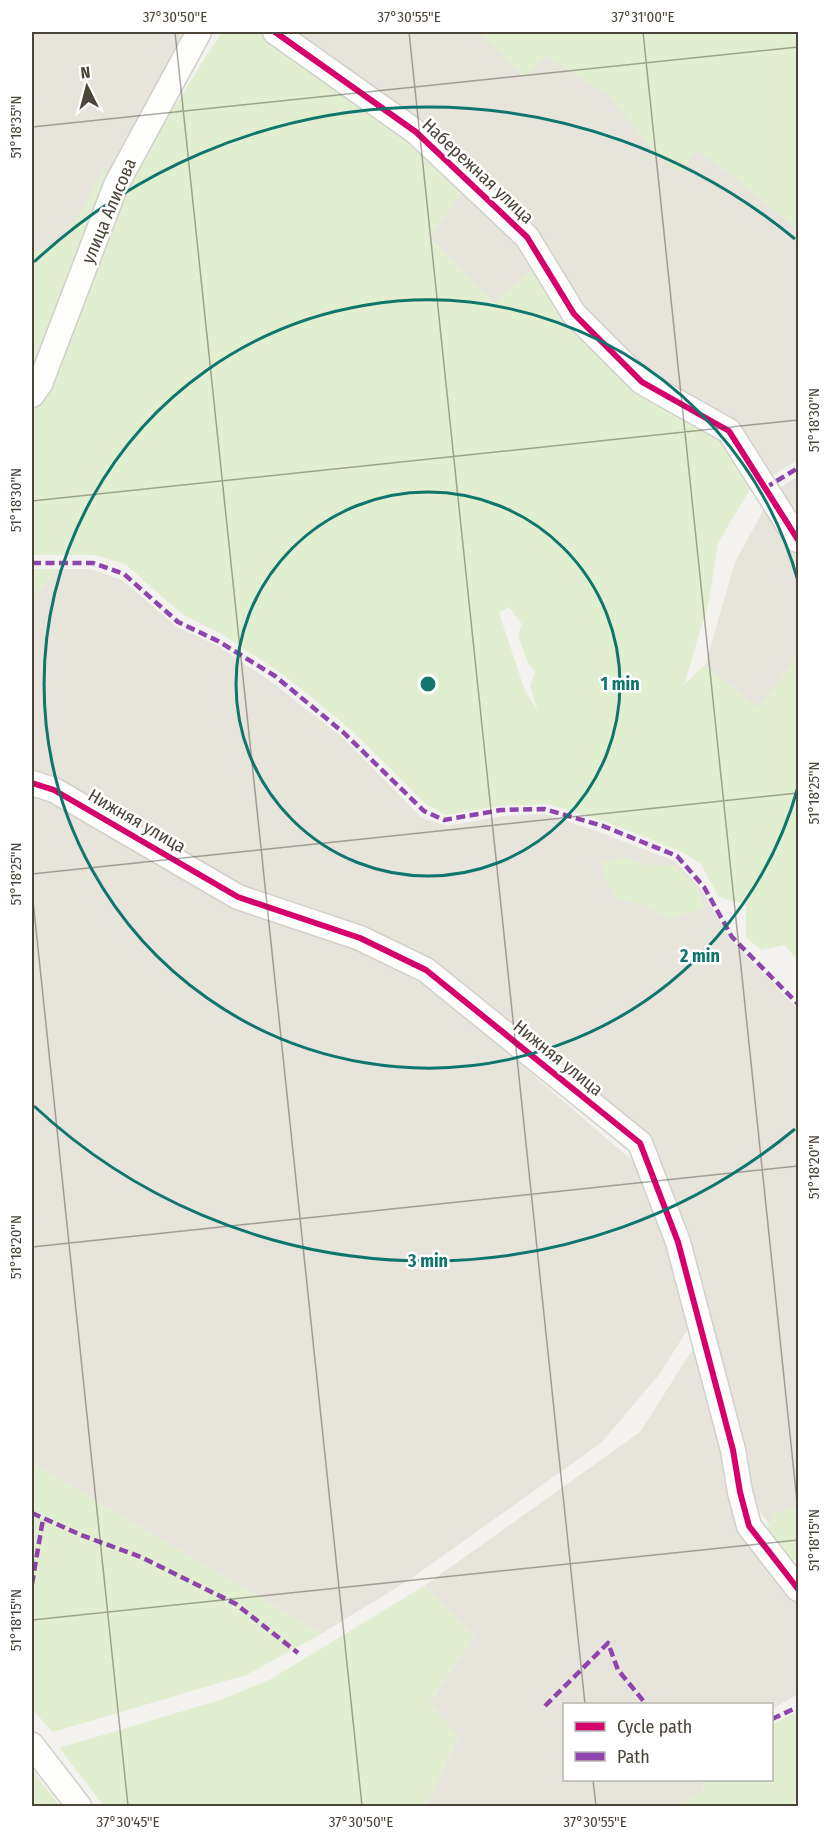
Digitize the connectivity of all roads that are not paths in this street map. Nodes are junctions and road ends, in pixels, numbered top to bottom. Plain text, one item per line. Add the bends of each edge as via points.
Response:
1 (199, 32) edge
2 (275, 32) edge
3 (32, 396) edge
4 (798, 540) edge
5 (32, 783) edge
6 (798, 1589) edge
7 (32, 1746) edge
8 (80, 1806) edge

1 - 3 street, улица Алисова via 116,185
2 - 4 street, Набережная улица via 416,132 527,237 574,314 642,382 729,431
5 - 6 street, Нижняя улица via 54,790 238,897 360,938 426,970 639,1143 678,1242 749,1526
7 - 8 street

